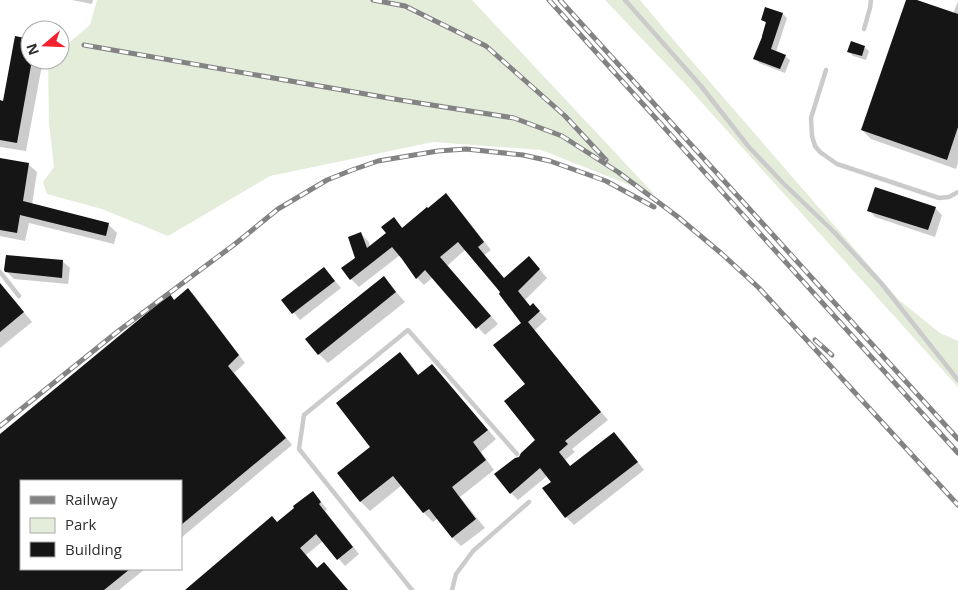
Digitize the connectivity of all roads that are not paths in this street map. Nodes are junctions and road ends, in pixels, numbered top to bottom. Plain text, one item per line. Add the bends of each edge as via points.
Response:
1 (625, 0) edge
2 (871, 0) edge
3 (864, 29) dead end
4 (826, 70) dead end
5 (958, 192) edge
6 (0, 272) edge
7 (19, 296) dead end
8 (958, 380) edge
9 (517, 454) dead end
10 (529, 502) dead end
11 (412, 590) edge
12 (452, 590) edge

1 - 8 lane via 748,146 881,283
2 - 3 lane
4 - 5 lane via 811,118 812,136 820,152 837,164 939,198
6 - 7 lane
9 - 11 lane via 408,330 304,416 299,449
10 - 12 lane via 473,551 456,574

